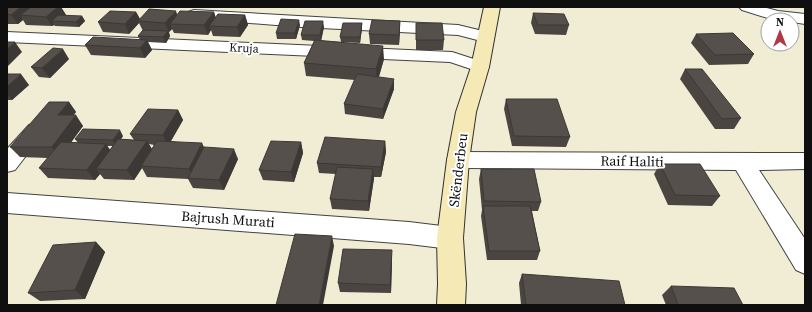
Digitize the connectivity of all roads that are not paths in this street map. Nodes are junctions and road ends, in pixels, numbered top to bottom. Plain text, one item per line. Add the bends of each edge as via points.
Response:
1 (492, 7) edge
2 (747, 7) edge
3 (194, 14) edge
4 (805, 19) edge
5 (7, 37) edge
6 (485, 37) junction
7 (480, 67) junction
8 (50, 113) edge
9 (458, 160) junction
10 (805, 161) edge
11 (742, 162) junction
12 (7, 164) edge
13 (7, 203) edge
14 (450, 238) junction
15 (805, 262) edge
16 (451, 305) edge

1 - 6 main road, Skënderbeu
2 - 4 street via 777,16
3 - 6 street via 458,30
5 - 7 street, Kruja via 452,57
6 - 7 main road, Skënderbeu
7 - 9 main road, Skënderbeu via 466,112
8 - 12 street
9 - 11 street, Raif Haliti
9 - 14 main road, Skënderbeu
10 - 11 street, Raif Haliti
11 - 15 street
13 - 14 street, Bajrush Murati
14 - 16 main road, Skënderbeu

